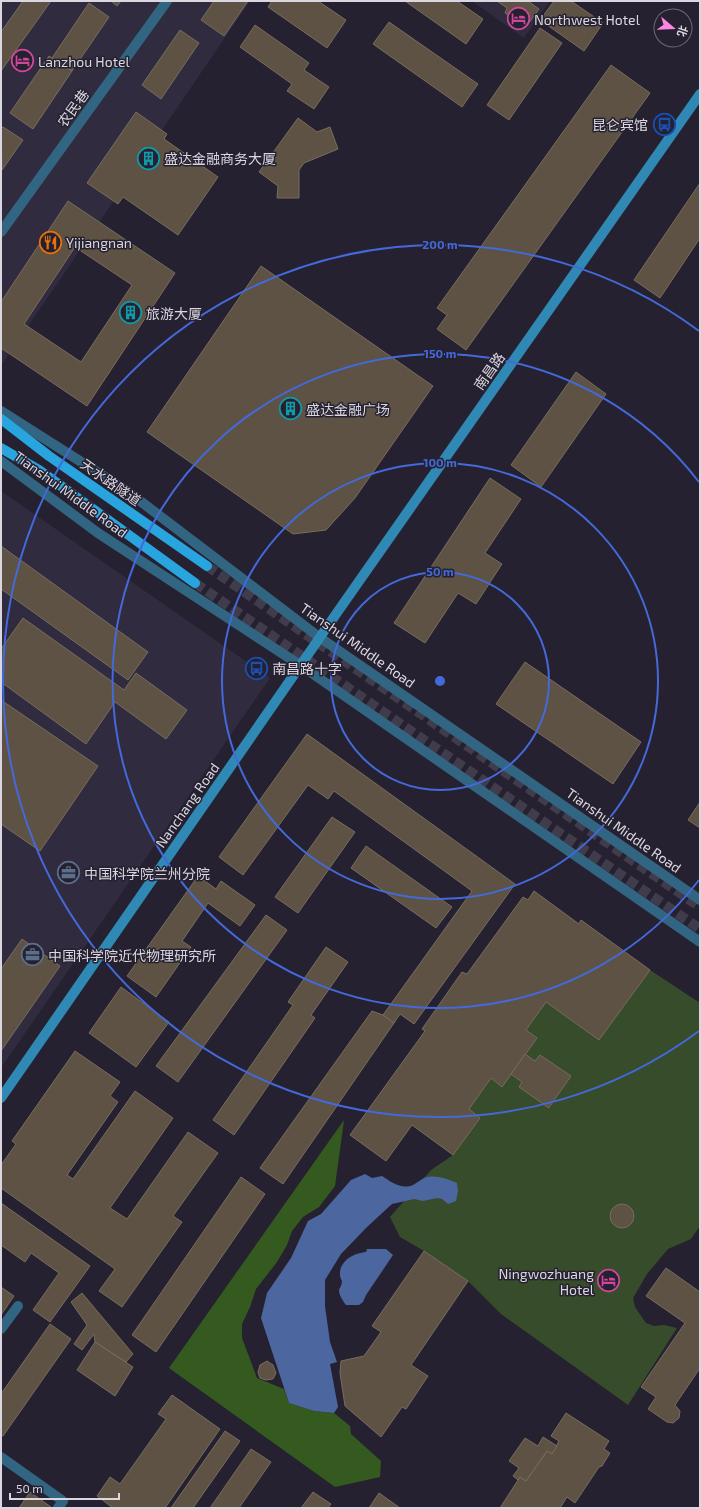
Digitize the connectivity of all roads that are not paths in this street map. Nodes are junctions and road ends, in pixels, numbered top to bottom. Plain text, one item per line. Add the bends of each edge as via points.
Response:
1 (167, 1) edge
2 (700, 94) edge
3 (1, 232) edge
4 (1, 411) edge
5 (1, 419) edge
6 (1, 448) edge
7 (1, 461) edge
8 (207, 566) tunnel mouth
9 (195, 582) tunnel mouth
10 (320, 637) junction
11 (300, 665) junction
12 (700, 900) edge
13 (700, 942) edge
14 (1, 1098) edge
15 (18, 1306) dead end
16 (1, 1329) edge
17 (1, 1458) edge
18 (58, 1508) edge

1 - 3 street, 农民巷
2 - 10 main road, 南昌路
4 - 10 street, Tianshui Middle Road via 127,491
5 - 8 main road, 天水路隧道 via 49,456
6 - 9 main road via 39,470
7 - 11 street, Tianshui Middle Road via 98,534
10 - 11 main road, 南昌路
10 - 12 street, Tianshui Middle Road
11 - 13 street, Tianshui Middle Road
11 - 14 main road, Nanchang Road
15 - 16 street
17 - 18 street via 63,1501

